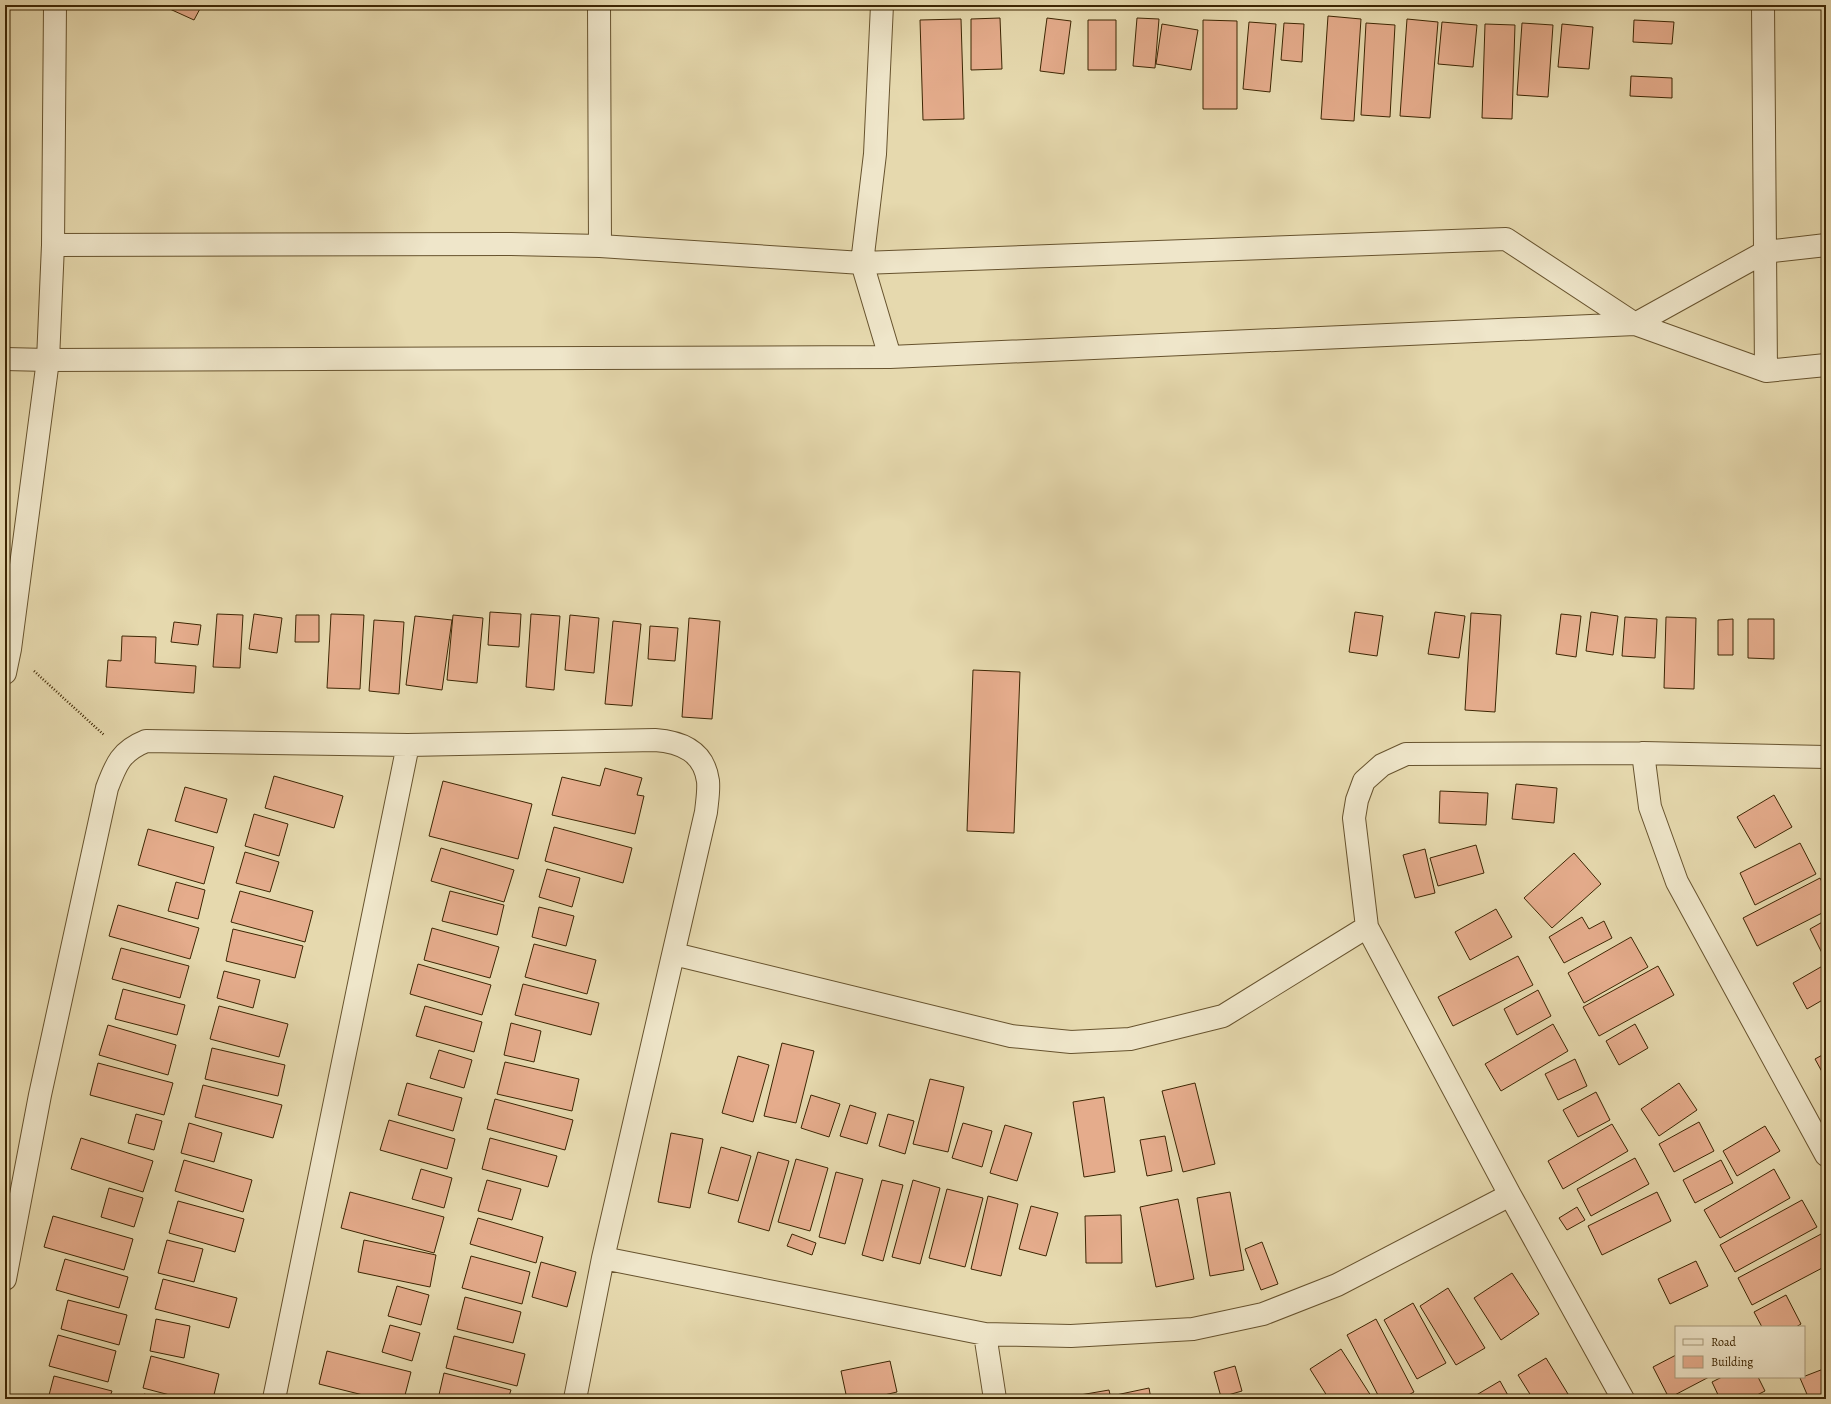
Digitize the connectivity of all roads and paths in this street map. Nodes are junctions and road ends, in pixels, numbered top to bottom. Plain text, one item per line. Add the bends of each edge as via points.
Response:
1 (55, 5) edge
2 (598, 5) edge
3 (882, 5) edge
4 (1763, 5) edge
5 (54, 245) junction
6 (1826, 245) edge
7 (600, 246) junction
8 (1765, 252) junction
9 (862, 263) junction
10 (1635, 324) junction
11 (890, 357) junction
12 (5, 359) edge
13 (48, 360) junction
14 (1826, 365) edge
15 (1766, 371) junction
16 (10, 649) junction
17 (5, 673) edge
18 (408, 745) junction
19 (1643, 753) junction
20 (124, 754) junction
21 (1826, 757) edge
22 (1367, 927) junction
23 (674, 954) junction
24 (1826, 1155) edge
25 (1510, 1195) junction
26 (603, 1258) junction
27 (5, 1279) edge
28 (985, 1334) junction
29 (274, 1399) edge
30 (575, 1399) edge
31 (996, 1399) edge
32 (1623, 1399) edge

1 - 5 street
2 - 7 street
3 - 9 street via 875,154
4 - 8 street
5 - 7 street
5 - 13 street
6 - 8 street
7 - 9 street
8 - 10 street
8 - 15 street
9 - 10 street via 1506,239
9 - 11 street
10 - 11 street
10 - 15 street
11 - 13 street
12 - 13 street
13 - 16 street
14 - 15 street
16 - 17 street
16 - 20 path
18 - 20 street via 146,741
18 - 23 street via 655,740 687,748 702,761 708,782 706,812
18 - 29 street
19 - 21 street
19 - 22 street via 1406,754 1382,765 1364,781 1356,800 1354,818
19 - 24 street via 1650,807 1677,882
20 - 27 street via 115,766 107,788 40,1095
22 - 23 street via 1223,1016 1130,1039 1071,1042 1011,1036
22 - 25 street
23 - 26 street
25 - 28 street via 1337,1285 1263,1314 1194,1329 1070,1336
25 - 32 street
26 - 28 street
26 - 30 street
28 - 31 street

